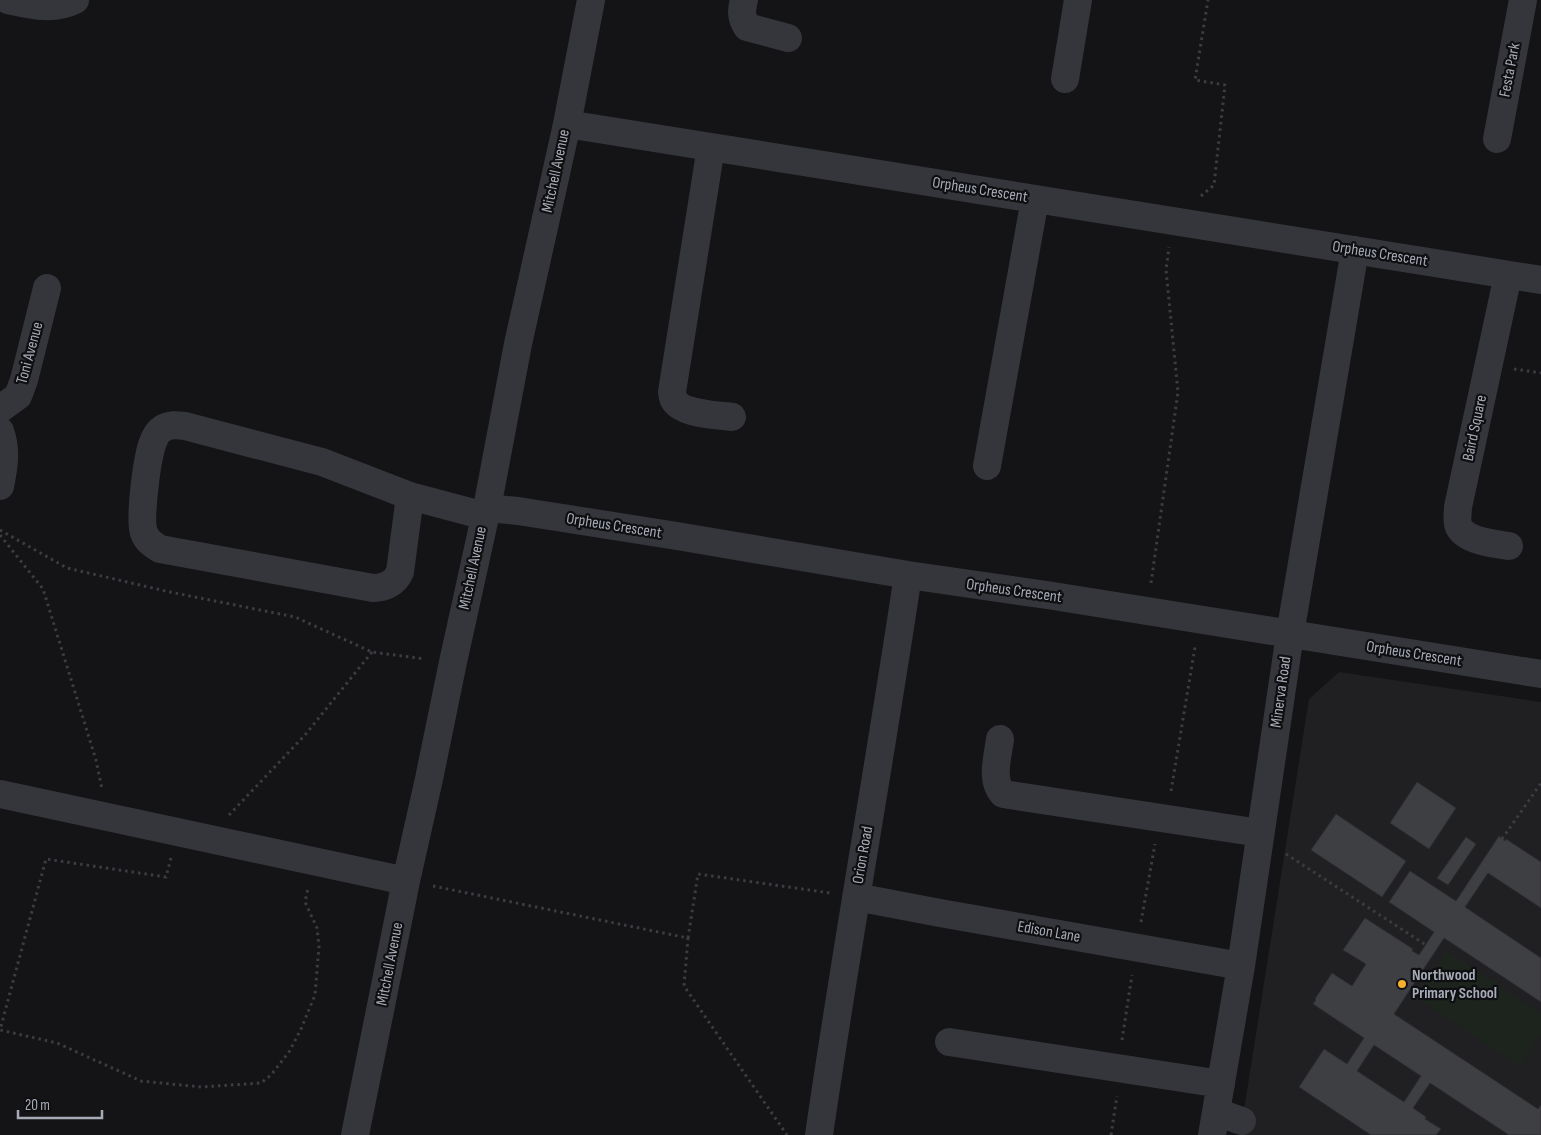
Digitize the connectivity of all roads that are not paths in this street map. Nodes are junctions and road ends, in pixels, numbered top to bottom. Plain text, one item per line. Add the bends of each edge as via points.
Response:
1 (8, 0) edge
2 (75, 0) edge
3 (591, 0) edge
4 (744, 0) edge
5 (1078, 0) edge
6 (1523, 0) edge
7 (788, 38) dead end
8 (1065, 79) dead end
9 (567, 124) junction
10 (1497, 139) dead end
11 (711, 147) junction
12 (1035, 199) junction
13 (1355, 250) junction
14 (1508, 274) junction
15 (1541, 280) edge
16 (47, 288) dead end
17 (0, 409) edge
18 (732, 417) dead end
19 (0, 431) edge
20 (987, 466) dead end
21 (0, 486) edge
22 (410, 496) junction
23 (486, 512) junction
24 (1509, 546) dead end
25 (908, 575) junction
26 (1290, 634) junction
27 (1541, 674) edge
28 (1000, 739) dead end
29 (0, 794) edge
30 (1259, 842) junction
31 (418, 883) junction
32 (856, 897) junction
33 (1242, 966) junction
34 (949, 1042) dead end
35 (1221, 1084) junction
36 (1242, 1121) dead end
37 (1214, 1124) edge
38 (355, 1135) edge
39 (819, 1135) edge

1 - 2 street via 50,7
3 - 9 street, Mitchell Avenue
4 - 7 street via 741,13 747,27
5 - 8 street
6 - 10 street, Festa Park
9 - 11 street, Orpheus Crescent
9 - 23 street, Mitchell Avenue via 518,344
11 - 12 street, Orpheus Crescent
11 - 18 street via 672,392 674,399 684,408
12 - 13 street, Orpheus Crescent
12 - 20 street
13 - 14 street, Orpheus Crescent
13 - 26 street, Minerva Road
14 - 15 street, Orpheus Crescent
14 - 24 street, Baird Square via 1458,507 1458,526 1473,538
16 - 17 street, Toni Avenue via 18,396
19 - 21 street via 4,466
22 - 22 street, Orpheus Crescent via 400,572 398,577 381,588 160,549 147,539 142,527 145,478 152,445 156,435 172,425 322,462
22 - 23 street, Orpheus Crescent
23 - 25 street, Orpheus Crescent via 518,511
23 - 31 street, Mitchell Avenue via 429,779
25 - 26 street, Orpheus Crescent
25 - 32 street, Orion Road
26 - 27 street, Orpheus Crescent
26 - 30 street, Minerva Road
28 - 30 street via 995,782 1003,794 1166,819
29 - 31 street
30 - 33 street, Minerva Road
31 - 38 street, Mitchell Avenue
32 - 33 street, Edison Lane
32 - 39 street, Orion Road
33 - 35 street, Minerva Road
34 - 35 street
35 - 37 street, Minerva Road
36 - 37 street

